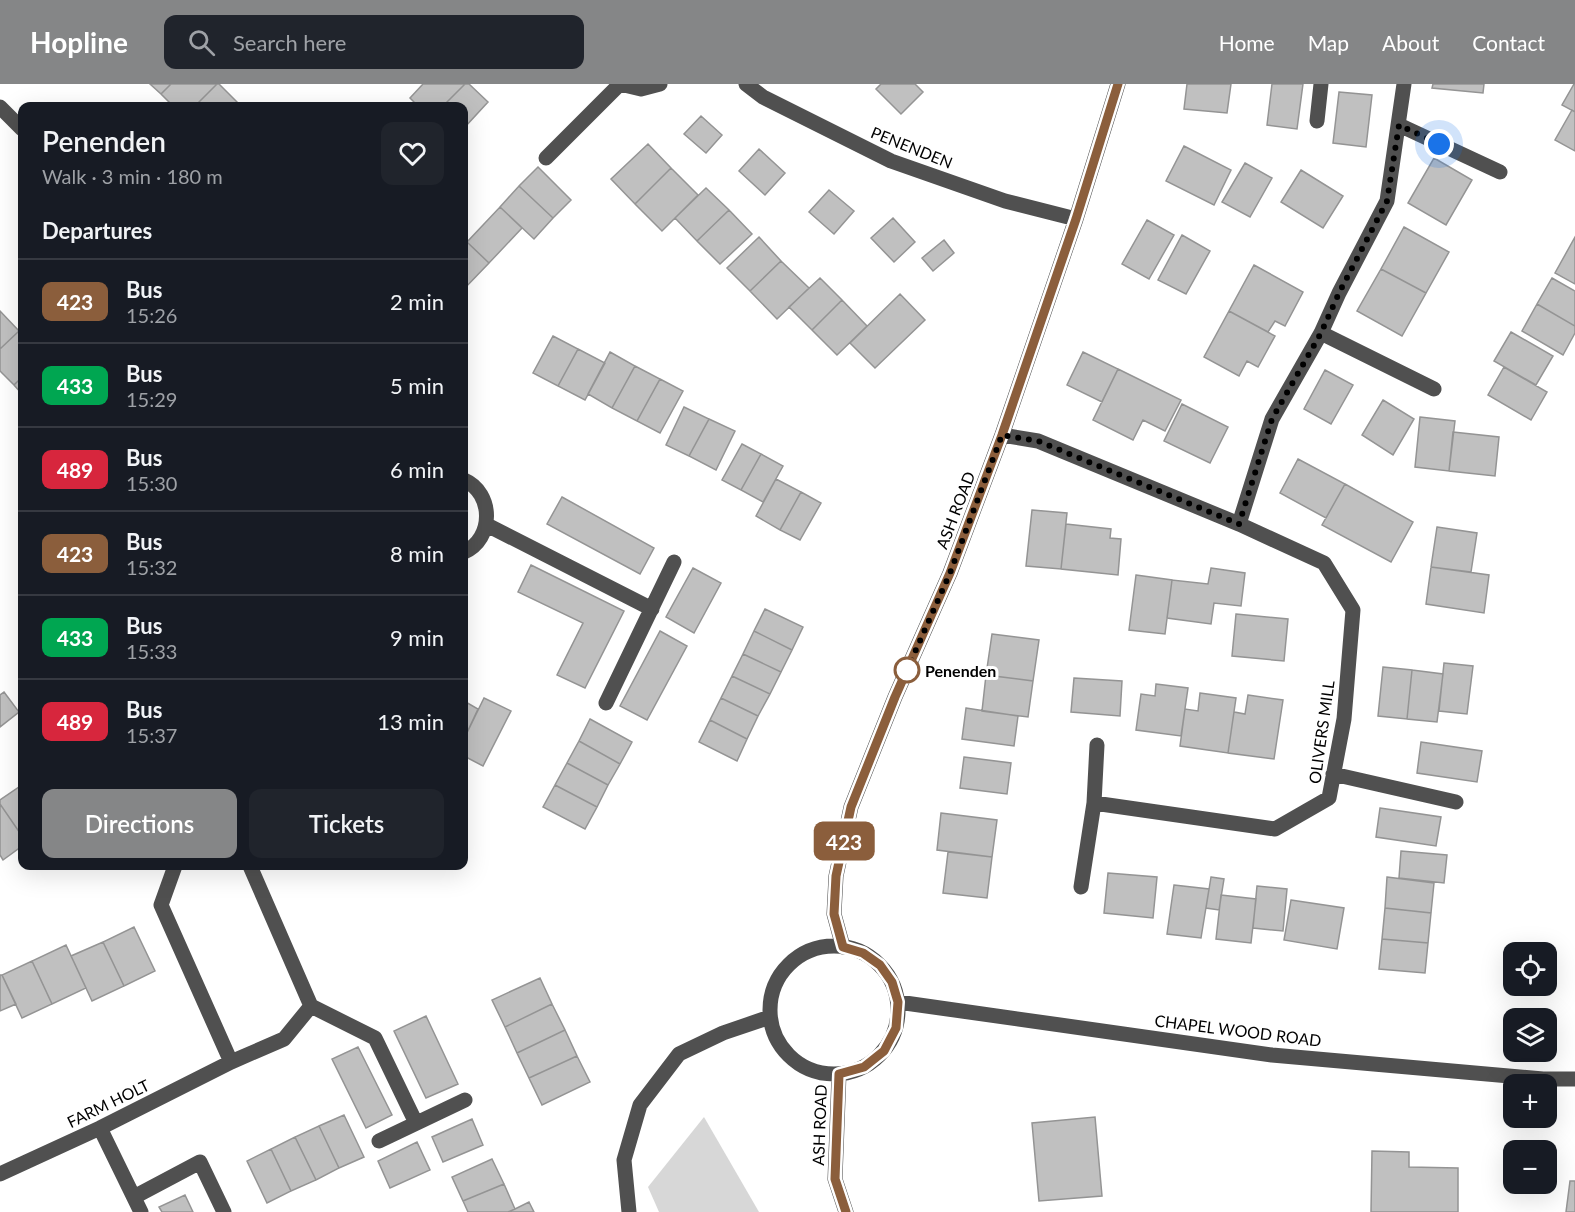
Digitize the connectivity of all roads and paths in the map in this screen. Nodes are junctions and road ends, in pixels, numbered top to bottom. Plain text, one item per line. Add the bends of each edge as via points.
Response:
1 (620, 84) edge
2 (660, 84) edge
3 (746, 84) edge
4 (1118, 84) edge
5 (1321, 84) edge
6 (1404, 84) edge
7 (0, 106) edge
8 (1317, 121) dead end
9 (18, 125) edge
10 (1399, 125) junction
11 (546, 158) dead end
12 (1500, 172) dead end
13 (1076, 219) junction
14 (1321, 333) junction
15 (1434, 389) dead end
16 (1002, 435) junction
17 (468, 482) edge
18 (1239, 524) junction
19 (487, 525) junction
20 (468, 549) edge
21 (674, 562) dead end
22 (652, 609) junction
23 (606, 703) dead end
24 (1097, 745) dead end
25 (1334, 774) junction
26 (1456, 802) dead end
27 (1094, 803) junction
28 (174, 870) edge
29 (252, 870) edge
30 (1081, 887) dead end
31 (843, 947) junction
32 (898, 1002) junction
33 (311, 1006) junction
34 (770, 1017) junction
35 (231, 1062) junction
36 (839, 1074) junction
37 (1575, 1079) edge
38 (465, 1100) dead end
39 (416, 1123) junction
40 (100, 1128) junction
41 (379, 1142) dead end
42 (0, 1174) edge
43 (134, 1197) junction
44 (141, 1212) edge
45 (224, 1212) edge
46 (629, 1212) edge
47 (846, 1212) edge

1 - 2 street via 641,89
1 - 11 street
3 - 13 street, PENENDEN via 763,97 891,161 1005,201
4 - 13 street, ASH ROAD
5 - 8 street
6 - 10 street
7 - 9 street
10 - 12 street
10 - 14 street via 1387,201
13 - 16 street, ASH ROAD
14 - 15 street
14 - 18 street via 1272,419
16 - 18 street, OLIVERS MILL via 1038,441
16 - 31 street, ASH ROAD via 950,573 851,807 836,876 834,914
17 - 19 street via 480,492
18 - 25 street, OLIVERS MILL via 1324,563 1353,610 1344,718
19 - 20 street via 478,543
19 - 22 street
21 - 22 street
22 - 23 street
24 - 27 street
25 - 26 street
25 - 27 street, OLIVERS MILL via 1329,798 1275,829
27 - 30 street
28 - 35 street via 161,905
29 - 33 street
31 - 32 street, ASH ROAD via 863,953 880,965 892,982
31 - 34 street, ASH ROAD via 824,947 789,964 771,998
32 - 36 street, ASH ROAD via 896,1028 884,1051 864,1067
32 - 37 street, CHAPEL WOOD ROAD via 1272,1055
33 - 35 street, FARM HOLT via 284,1039
33 - 39 street via 375,1038
34 - 36 street, ASH ROAD via 777,1041 793,1060 814,1072
34 - 46 street via 679,1054 640,1105 624,1160
35 - 40 street, FARM HOLT
36 - 47 street, ASH ROAD via 835,1179
38 - 39 street
39 - 41 street
40 - 42 street, FARM HOLT
40 - 43 street
43 - 44 street
43 - 45 street via 200,1162

